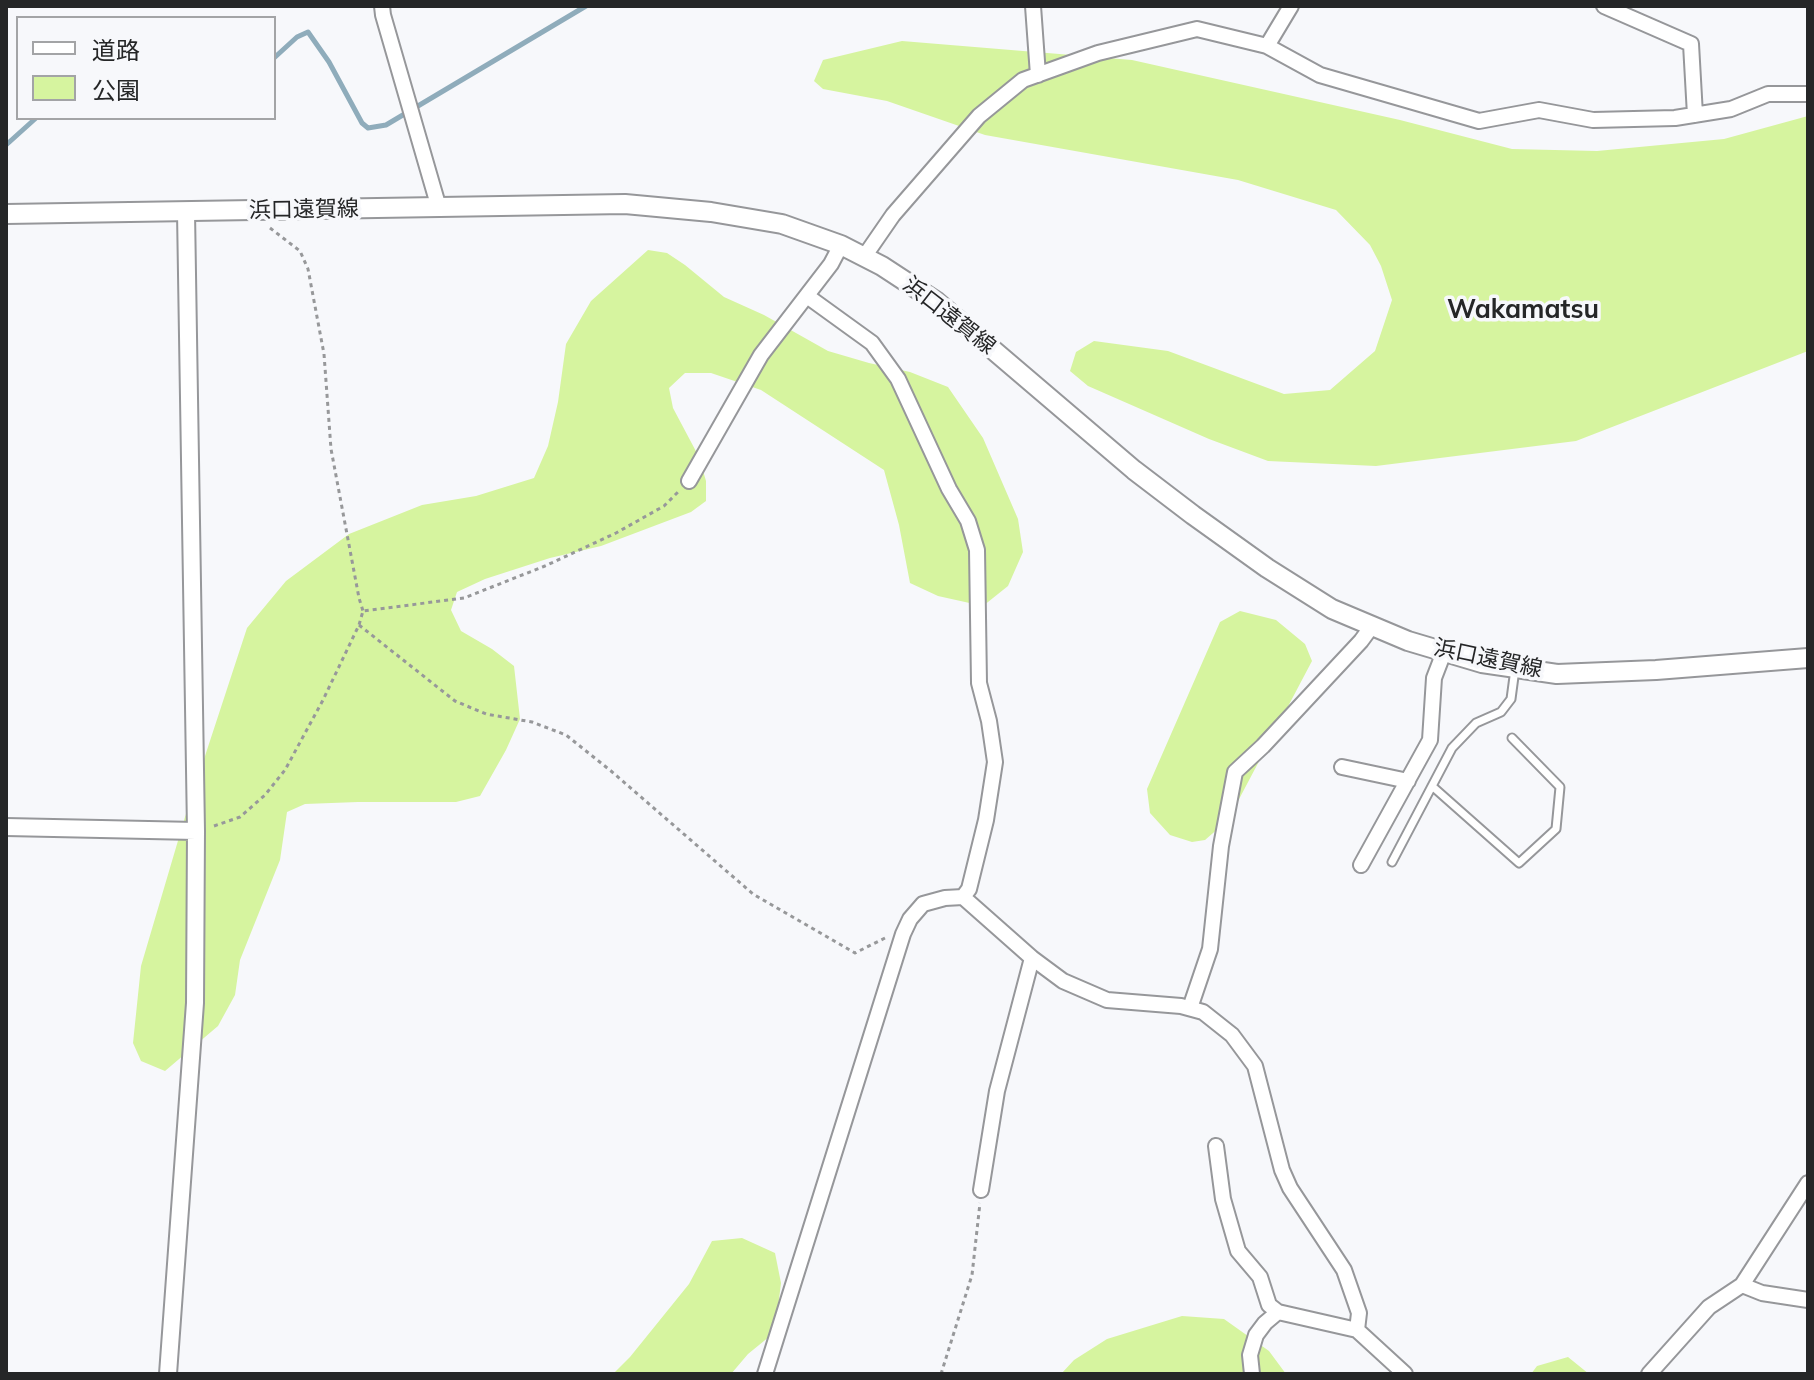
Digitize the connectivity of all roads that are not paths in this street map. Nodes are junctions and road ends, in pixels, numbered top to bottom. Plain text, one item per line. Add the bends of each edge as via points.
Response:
1 (382, 6) edge
2 (1033, 6) edge
3 (1291, 6) edge
4 (1604, 6) edge
5 (1267, 46) junction
6 (1038, 75) junction
7 (1808, 94) edge
8 (1695, 115) junction
9 (439, 208) junction
10 (186, 212) junction
11 (6, 214) edge
12 (841, 245) junction
13 (864, 257) junction
14 (807, 296) junction
15 (689, 481) road end
16 (1372, 626) junction
17 (1444, 652) junction
18 (1808, 658) edge
19 (1515, 668) junction
20 (1512, 738) dead end
21 (1342, 767) dead end
22 (1408, 781) junction
23 (1432, 786) junction
24 (6, 827) edge
25 (196, 831) junction
26 (1392, 862) dead end
27 (1361, 865) dead end
28 (963, 897) junction
29 (1032, 958) junction
30 (1190, 1008) junction
31 (1216, 1146) dead end
32 (1808, 1183) edge
33 (981, 1190) road end
34 (1742, 1285) junction
35 (1808, 1300) edge
36 (1278, 1312) junction
37 (1357, 1330) junction
38 (168, 1374) edge
39 (765, 1374) edge
40 (1252, 1374) edge
41 (1405, 1374) edge
42 (1649, 1374) edge

1 - 9 street
2 - 6 street
3 - 5 street
4 - 8 street via 1691,44
5 - 6 street via 1197,29 1098,53
5 - 8 street via 1320,75 1479,121 1539,110 1593,120
6 - 13 street via 1023,80 979,116 893,215
7 - 8 street via 1768,94 1731,109
9 - 10 main road, 浜口遠賀線
9 - 12 main road, 浜口遠賀線 via 625,204 782,224
10 - 11 main road, 浜口遠賀線
10 - 25 street
12 - 13 main road, 浜口遠賀線
12 - 14 street
13 - 16 main road, 浜口遠賀線 via 937,302 1193,515 1332,609
14 - 15 street via 761,355
14 - 28 street via 872,343 898,379 977,550 979,683 995,762 986,820
16 - 17 main road, 浜口遠賀線
16 - 30 street via 1235,772 1210,949
17 - 19 main road, 浜口遠賀線
17 - 22 street via 1434,678 1430,740
18 - 19 main road, 浜口遠賀線 via 1557,674
19 - 23 lane via 1511,699 1452,748
20 - 23 lane via 1560,787 1556,829 1519,863
21 - 22 street
22 - 27 street
23 - 26 lane
24 - 25 street
25 - 38 street via 195,1003
28 - 29 street
28 - 39 street via 923,904 903,934
29 - 30 street via 1063,981 1107,1000
29 - 33 street via 997,1091
30 - 37 street via 1232,1035 1255,1066 1282,1170 1344,1270 1359,1313
31 - 36 street via 1223,1199 1238,1251 1260,1277 1269,1305
32 - 34 street
34 - 35 street
34 - 42 street via 1709,1307
36 - 37 street
36 - 40 street via 1256,1335
37 - 41 street

